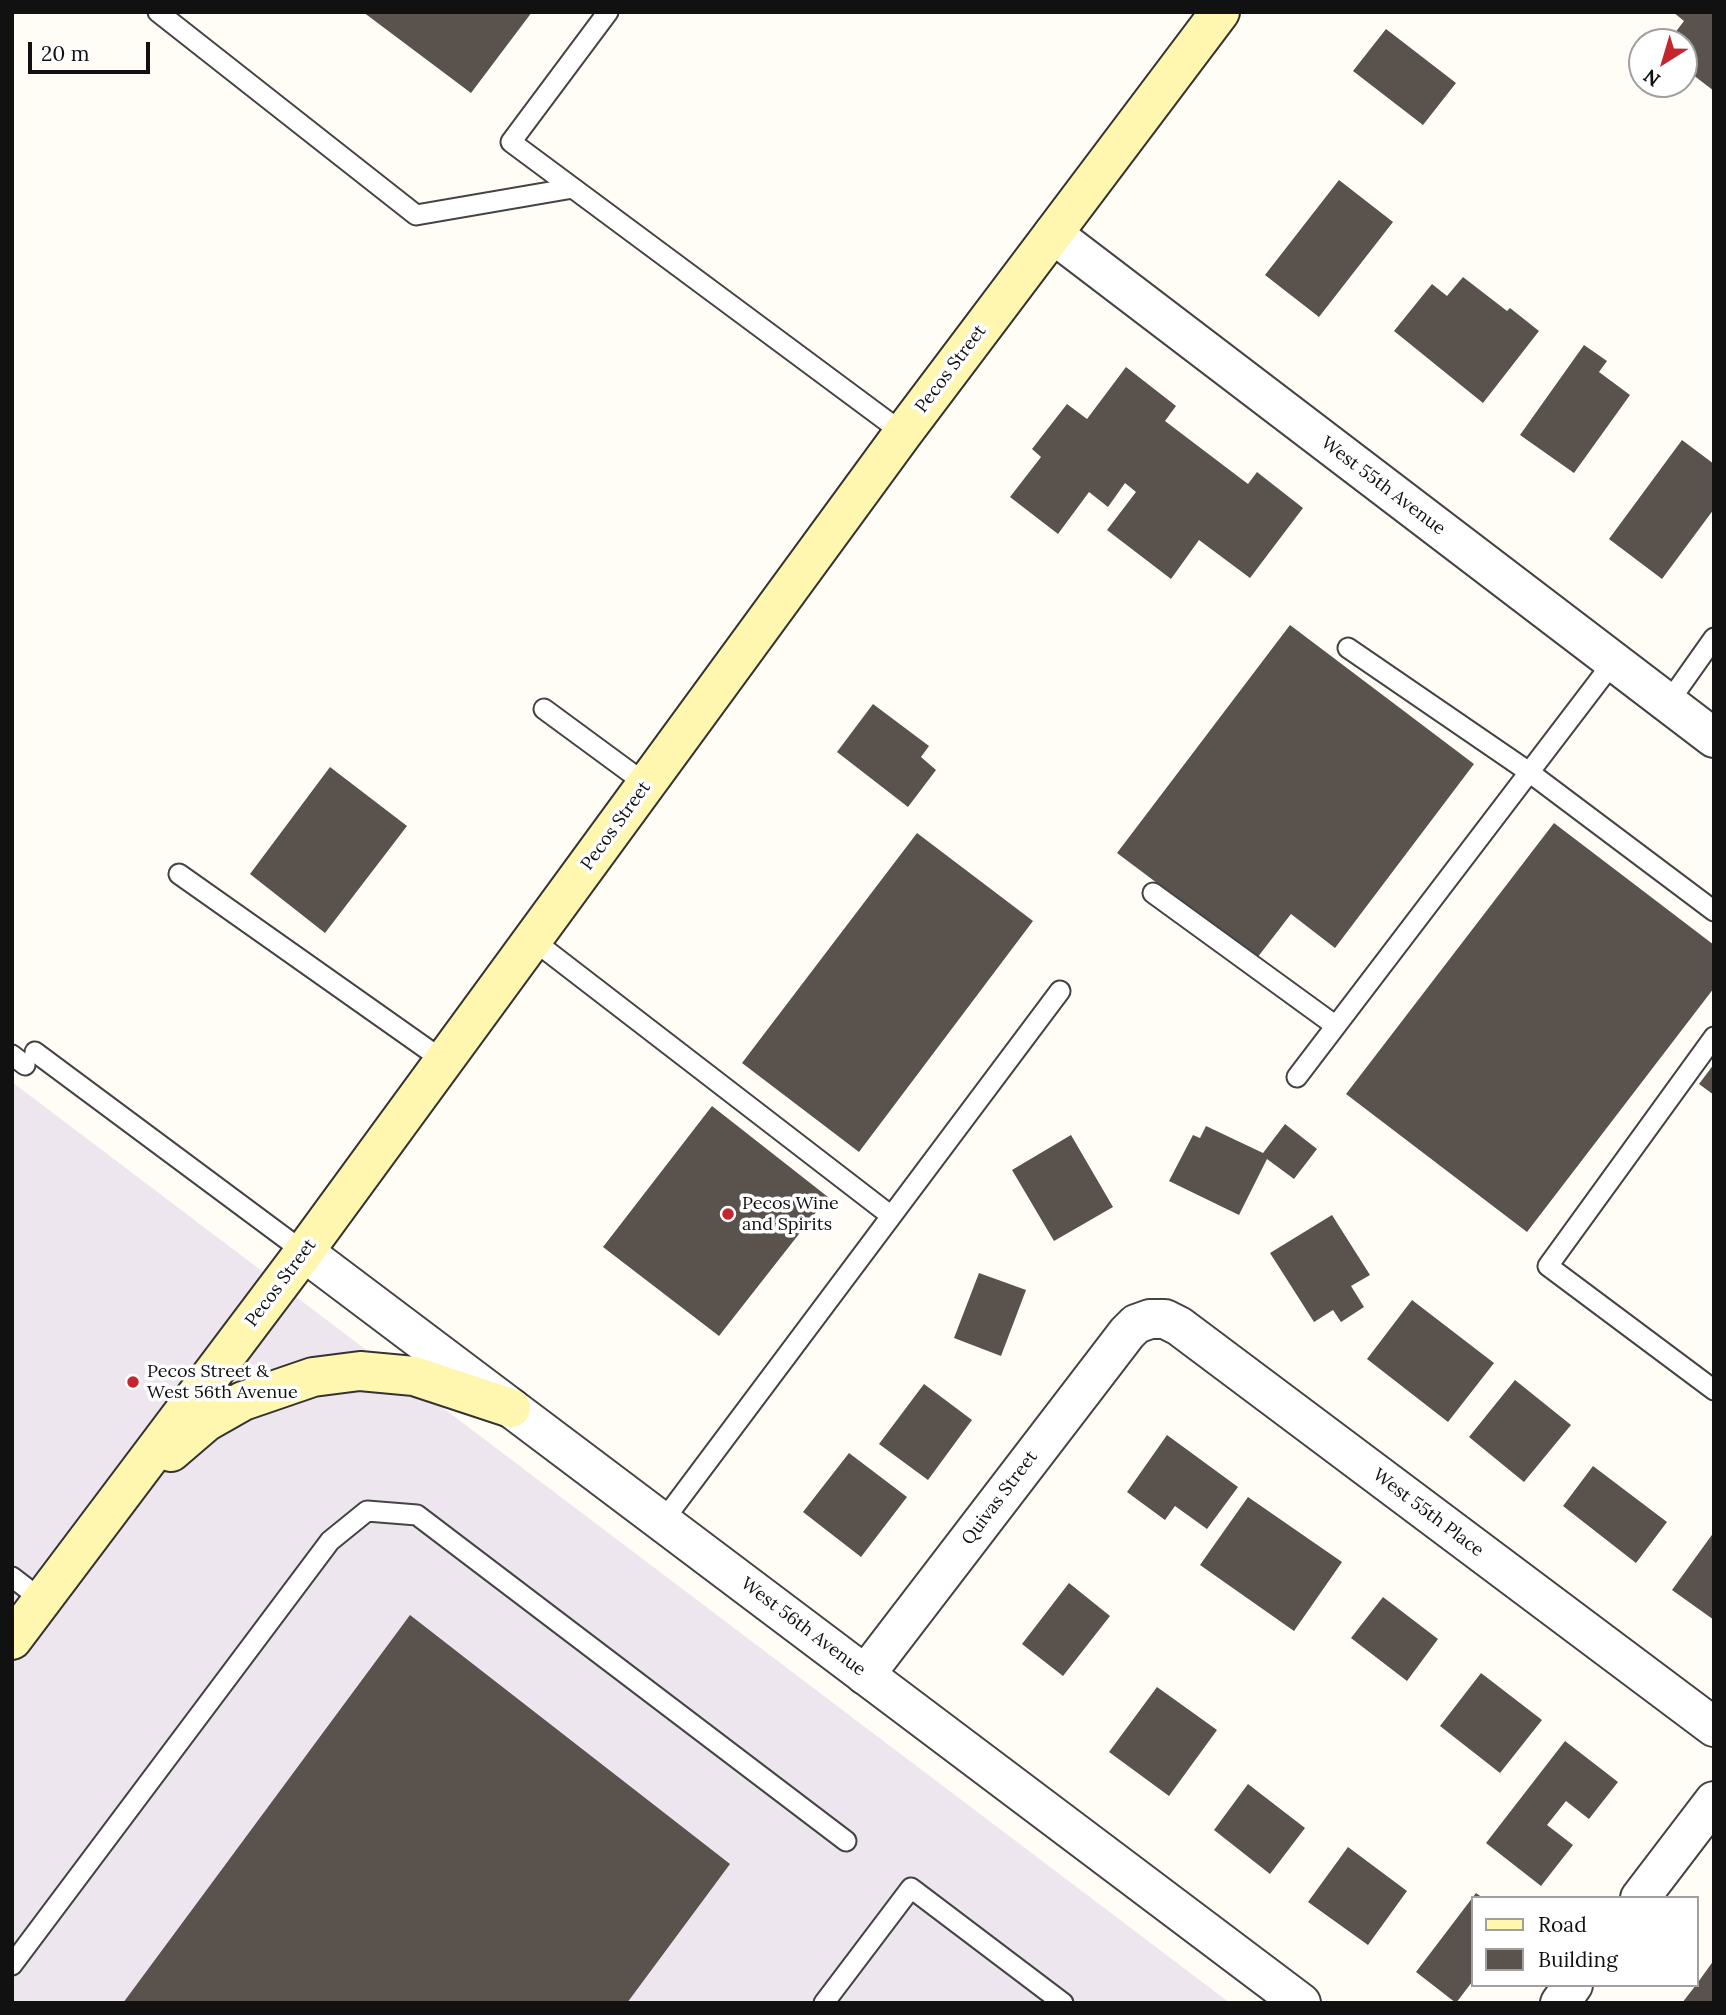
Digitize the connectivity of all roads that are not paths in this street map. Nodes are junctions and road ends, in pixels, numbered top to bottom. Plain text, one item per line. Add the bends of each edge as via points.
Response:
1 (158, 12) edge
2 (608, 12) edge
3 (1220, 12) edge
4 (573, 188) junction
5 (1053, 234) junction
6 (902, 433) junction
7 (1714, 638) edge
8 (1348, 648) dead end
9 (1614, 662) junction
10 (1668, 703) junction
11 (544, 709) dead end
12 (1714, 738) edge
13 (1529, 772) junction
14 (646, 784) junction
15 (179, 874) dead end
16 (1153, 893) dead end
17 (1714, 911) edge
18 (533, 940) junction
19 (1060, 991) dead end
20 (1336, 1026) junction
21 (1714, 1037) edge
22 (24, 1058) edge
23 (444, 1061) junction
24 (1297, 1077) dead end
25 (890, 1215) junction
26 (304, 1252) junction
27 (1136, 1324) joint
28 (1714, 1390) edge
29 (511, 1408) junction
30 (114, 1502) junction
31 (663, 1521) junction
32 (12, 1577) edge
33 (42, 1600) junction
34 (12, 1640) edge
35 (865, 1675) junction
36 (1714, 1727) edge
37 (1714, 1801) edge
38 (846, 1841) dead end
39 (1642, 1896) edge
40 (12, 1965) edge
41 (1572, 1987) edge
42 (824, 2003) edge
43 (1063, 2003) edge
44 (1300, 2003) edge
45 (1560, 2003) edge

1 - 4 lane via 416,215
2 - 4 lane via 511,142
3 - 5 main road, Pecos Street
4 - 6 lane
5 - 6 main road, Pecos Street
5 - 9 street, West 55th Avenue
6 - 14 main road, Pecos Street
7 - 10 lane
8 - 13 lane
9 - 10 street, West 55th Avenue
9 - 13 lane
10 - 12 street, West 55th Avenue
11 - 14 lane
13 - 17 lane
13 - 20 lane
14 - 18 main road, Pecos Street
15 - 23 lane
16 - 20 lane
18 - 23 main road, Pecos Street
18 - 25 lane
19 - 25 lane
20 - 24 lane
21 - 28 lane via 1548,1266
22 - 26 lane
23 - 26 main road, Pecos Street
25 - 31 lane
26 - 29 street, West 56th Avenue
26 - 30 main road, Pecos Street
27 - 35 street, Quivas Street
27 - 36 street, West 55th Place via 1165,1319 1179,1326
29 - 30 main road via 414,1376 360,1371 313,1377 243,1401 206,1422
29 - 31 street, West 56th Avenue
30 - 33 main road, Pecos Street
31 - 35 street, West 56th Avenue
32 - 33 lane
33 - 34 main road, Pecos Street
35 - 44 street, West 56th Avenue
37 - 39 street
38 - 40 lane via 417,1515 366,1511 330,1541
41 - 45 street
42 - 43 lane via 911,1888

